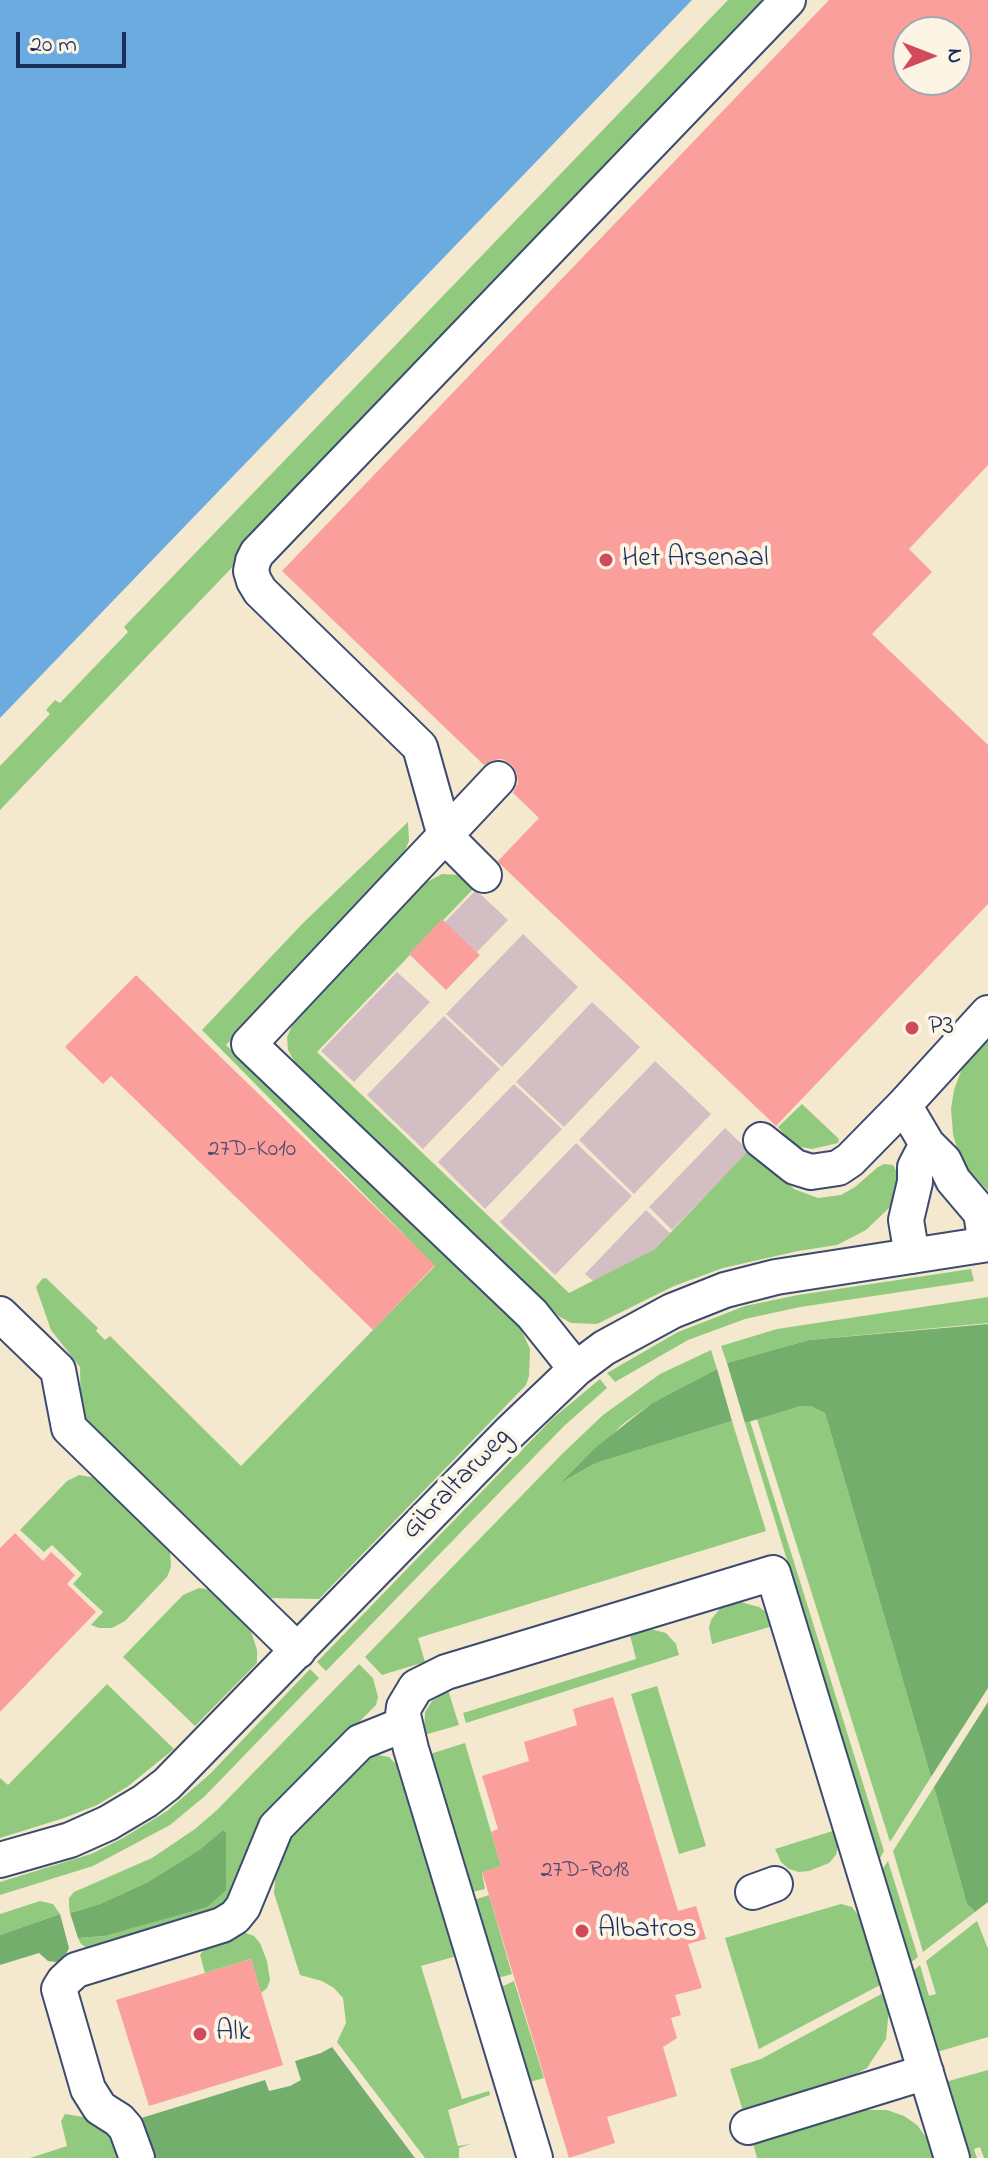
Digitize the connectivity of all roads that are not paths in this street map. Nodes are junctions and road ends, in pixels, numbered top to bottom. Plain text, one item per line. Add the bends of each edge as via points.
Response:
1 (788, 0) edge
2 (498, 779) dead end
3 (445, 836) junction
4 (484, 875) dead end
5 (988, 1013) edge
6 (904, 1105) junction
7 (761, 1140) dead end
8 (927, 1144) junction
9 (987, 1244) edge
10 (912, 1256) junction
11 (0, 1314) edge
12 (576, 1369) junction
13 (298, 1651) junction
14 (405, 1724) junction
15 (0, 1860) edge
16 (926, 2072) junction
17 (748, 2127) dead end
18 (137, 2158) edge
19 (535, 2158) edge
20 (952, 2158) edge

1 - 3 street via 253,561 251,571 260,591 420,747
2 - 3 street
3 - 4 street
3 - 12 street via 249,1044 532,1314
5 - 6 street
6 - 7 street via 850,1160 825,1172 795,1167
6 - 8 street
8 - 9 street via 981,1213
8 - 10 street via 915,1167 906,1220
9 - 10 street, Gibraltarweg
10 - 12 street, Gibraltarweg via 725,1290 639,1328
11 - 13 street via 58,1370 69,1428
12 - 13 street, Gibraltarweg
13 - 15 street, Gibraltarweg via 145,1801 70,1840
14 - 16 street via 404,1707 416,1687 446,1672 773,1573
14 - 18 street via 360,1742 279,1823 235,1917 76,1970 59,1989 88,2089 100,2108 126,2128
14 - 19 street
16 - 17 street
16 - 20 street

